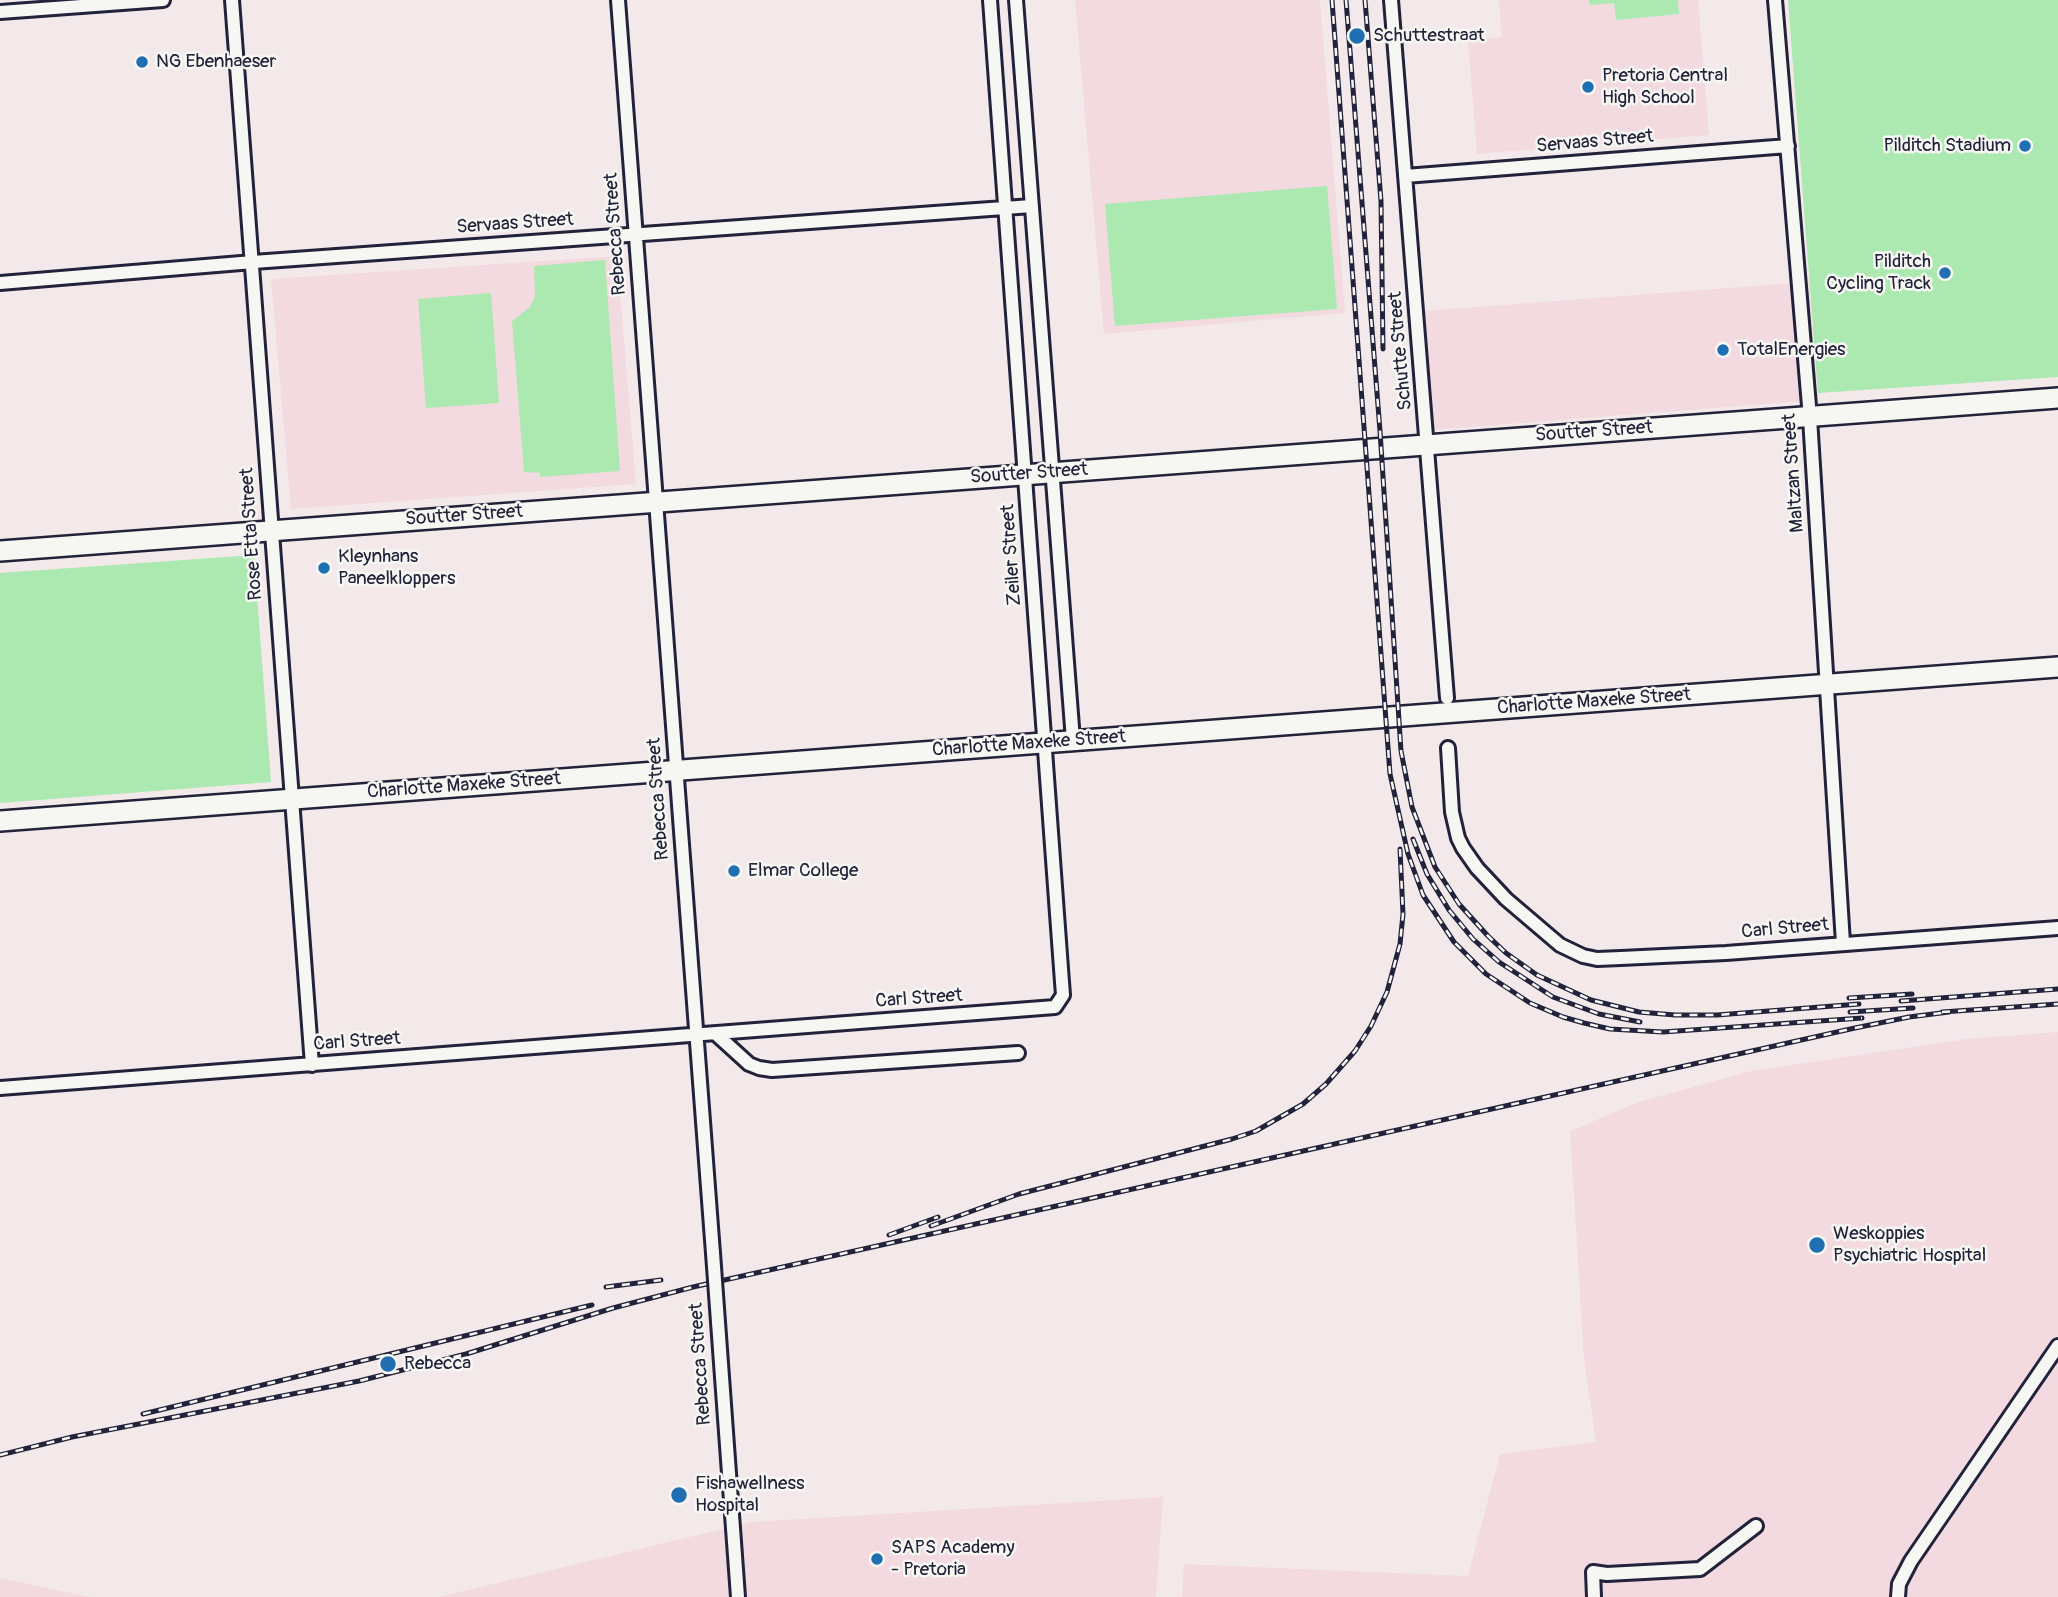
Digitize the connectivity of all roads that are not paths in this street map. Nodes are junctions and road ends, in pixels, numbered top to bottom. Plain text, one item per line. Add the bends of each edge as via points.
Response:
1 (163, 0) edge
2 (232, 0) edge
3 (618, 0) edge
4 (990, 0) edge
5 (1016, 0) edge
6 (1391, 0) edge
7 (1775, 0) edge
8 (0, 12) edge
9 (1788, 146) junction
10 (1405, 176) junction
11 (1032, 206) junction
12 (1005, 209) junction
13 (636, 234) junction
14 (253, 262) junction
15 (0, 284) edge
16 (2058, 398) edge
17 (1810, 418) junction
18 (1428, 443) junction
19 (1052, 473) junction
20 (1025, 475) junction
21 (655, 502) junction
22 (271, 531) junction
23 (0, 551) edge
24 (2058, 667) edge
25 (1827, 684) junction
26 (1447, 698) dead end
27 (1073, 740) junction
28 (1046, 743) junction
29 (1448, 748) dead end
30 (676, 771) junction
31 (292, 799) junction
32 (0, 821) edge
33 (2058, 928) edge
34 (1843, 943) junction
35 (1062, 982) joint
36 (716, 1034) junction
37 (696, 1035) junction
38 (1018, 1053) dead end
39 (312, 1065) junction
40 (0, 1088) edge
41 (2058, 1346) edge
42 (1756, 1526) dead end
43 (738, 1596) edge
44 (1594, 1597) edge
45 (1898, 1597) edge

1 - 8 street
2 - 14 street, Rose Etta Street
3 - 13 street, Rebecca Street
4 - 12 street, Zeiler Street
5 - 11 street
6 - 10 street, Schutte Street
7 - 9 street, Maltzan Street
9 - 10 street, Servaas Street
9 - 17 street, Maltzan Street
10 - 18 street, Schutte Street
11 - 12 street, Servaas Street
11 - 19 street
12 - 13 street, Servaas Street
12 - 20 street, Zeiler Street
13 - 14 street, Servaas Street
13 - 21 street, Rebecca Street
14 - 15 street, Servaas Street
14 - 22 street, Rose Etta Street
16 - 17 main road, Soutter Street
17 - 18 main road, Soutter Street
17 - 25 street, Maltzan Street
18 - 19 main road, Soutter Street
18 - 26 street, Schutte Street
19 - 20 main road, Soutter Street
19 - 27 street
20 - 21 main road, Soutter Street
20 - 28 street, Zeiler Street
21 - 22 main road, Soutter Street
21 - 30 street, Rebecca Street
22 - 23 main road, Soutter Street
22 - 31 street, Rose Etta Street
24 - 25 main road, Charlotte Maxeke Street
25 - 27 main road, Charlotte Maxeke Street
25 - 34 street, Maltzan Street
27 - 28 main road, Charlotte Maxeke Street
28 - 30 main road, Charlotte Maxeke Street
28 - 35 street, Zeiler Street
29 - 34 street, Carl Street via 1458,838 1490,883 1572,952 1597,959
30 - 31 main road, Charlotte Maxeke Street
30 - 37 street, Rebecca Street
31 - 32 main road, Charlotte Maxeke Street
31 - 39 street, Rose Etta Street
33 - 34 street, Carl Street
35 - 36 street, Carl Street via 1062,998 1051,1008
36 - 37 street, Carl Street
36 - 38 street via 749,1064 772,1070
37 - 39 street, Carl Street
37 - 43 street, Rebecca Street, bridge
39 - 40 street, Carl Street
41 - 45 street via 1911,1561
42 - 44 street via 1700,1569 1593,1572

